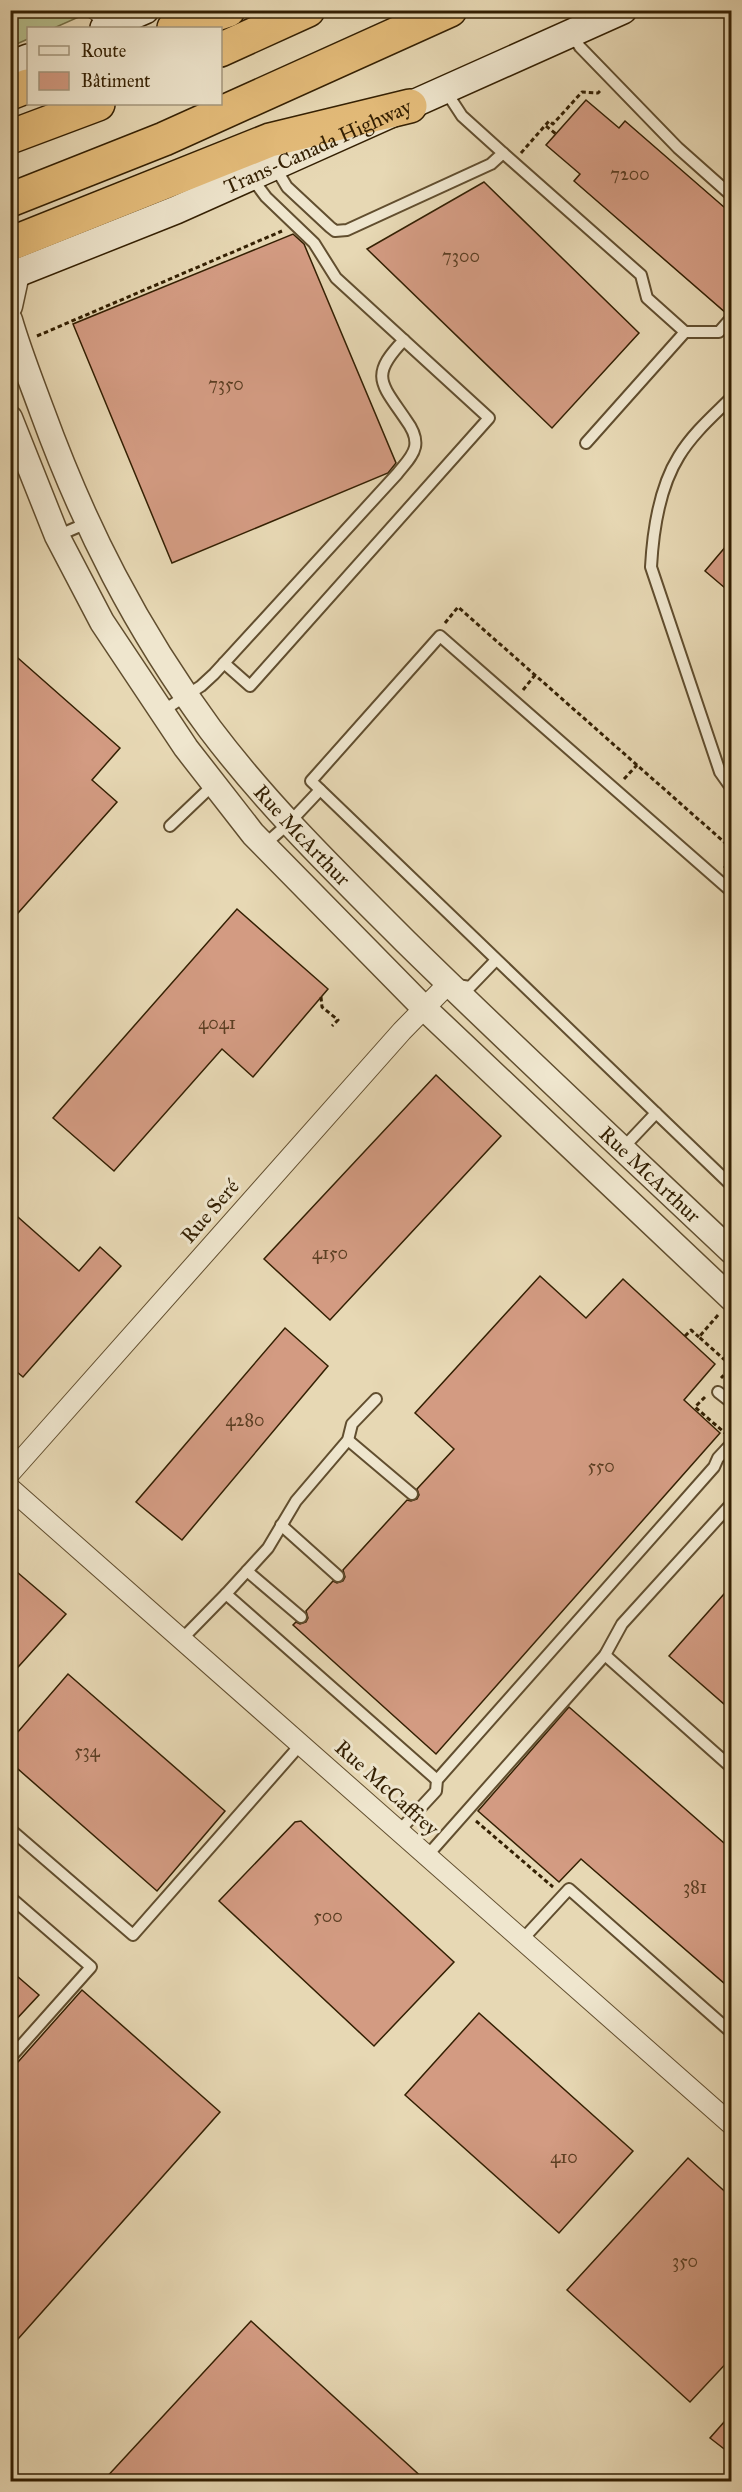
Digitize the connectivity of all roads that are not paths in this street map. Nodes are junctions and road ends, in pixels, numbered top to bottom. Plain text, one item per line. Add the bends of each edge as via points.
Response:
1 (145, 10) edge
2 (228, 10) edge
3 (308, 10) edge
4 (450, 10) edge
5 (623, 10) edge
6 (106, 21) edge
7 (177, 27) edge
8 (572, 34) junction
9 (222, 49) edge
10 (27, 58) edge
11 (10, 65) edge
12 (27, 87) edge
13 (445, 90) junction
14 (10, 93) edge
15 (95, 105) edge
16 (410, 106) junction
17 (10, 137) edge
18 (503, 153) junction
19 (262, 172) junction
20 (732, 195) edge
21 (10, 200) edge
22 (12, 264) edge
23 (10, 306) edge
24 (732, 317) edge
25 (10, 320) edge
26 (685, 332) junction
27 (404, 340) junction
28 (732, 397) edge
29 (10, 418) edge
30 (586, 443) dead end
31 (87, 523) junction
32 (57, 536) junction
33 (224, 663) junction
34 (186, 695) junction
35 (160, 712) junction
36 (213, 785) junction
37 (732, 789) edge
38 (320, 790) junction
39 (288, 824) junction
40 (170, 826) dead end
41 (263, 846) junction
42 (732, 892) edge
43 (496, 960) junction
44 (449, 983) junction
45 (424, 1008) junction
46 (656, 1113) junction
47 (622, 1149) junction
48 (732, 1186) edge
49 (732, 1252) edge
50 (727, 1304) edge
51 (714, 1389) road end
52 (376, 1399) dead end
53 (732, 1403) edge
54 (348, 1440) junction
55 (732, 1443) edge
56 (10, 1473) edge
57 (10, 1488) edge
58 (412, 1494) dead end
59 (732, 1503) edge
60 (281, 1525) junction
61 (247, 1570) junction
62 (338, 1576) dead end
63 (226, 1594) junction
64 (300, 1617) dead end
65 (182, 1639) junction
66 (605, 1655) junction
67 (300, 1744) junction
68 (732, 1768) edge
69 (437, 1779) junction
70 (10, 1829) edge
71 (399, 1831) junction
72 (427, 1856) junction
73 (10, 1897) edge
74 (522, 1940) junction
75 (732, 2032) edge
76 (10, 2058) edge
77 (730, 2121) edge

1 - 6 main road
2 - 7 highway
3 - 9 highway
4 - 21 highway via 164,139
5 - 8 main road, Trans-Canada Highway
8 - 13 main road, Trans-Canada Highway
8 - 20 lane via 678,148
10 - 11 main road
12 - 14 highway
13 - 16 main road, Trans-Canada Highway
13 - 18 lane via 462,116
15 - 17 highway
16 - 19 main road, Trans-Canada Highway
16 - 22 highway via 270,140
18 - 19 lane via 491,164 340,231 330,227 287,187
18 - 26 lane via 641,276 647,298
19 - 22 main road, Trans-Canada Highway via 104,240
19 - 27 lane via 266,197 314,243 336,278
22 - 23 street
24 - 26 lane via 719,332
25 - 31 street, Rue McArthur
26 - 30 lane
27 - 33 lane via 386,361 382,379 414,433 411,456
27 - 33 lane via 489,418 250,686
28 - 37 lane via 678,457 664,489 653,535 651,567 720,772
29 - 32 street, Rue McArthur
31 - 32 lane
31 - 34 street, Rue McArthur via 136,618
32 - 35 street, Rue McArthur via 102,622
33 - 34 lane
34 - 35 lane
34 - 39 street, Rue McArthur
35 - 36 street, Rue McArthur
36 - 40 lane
36 - 41 street, Rue McArthur
38 - 39 lane
38 - 42 lane via 310,782 440,636
38 - 43 lane
39 - 41 lane
39 - 44 street, Rue McArthur
41 - 45 street, Rue McArthur
43 - 44 lane via 470,987
43 - 46 lane
44 - 45 street, Rue Seré
44 - 47 street, Rue McArthur
45 - 50 street, Rue McArthur
45 - 56 street, Rue Seré
46 - 47 lane
46 - 48 lane
47 - 49 street, Rue McArthur
51 - 53 lane
52 - 54 lane via 352,1424
54 - 58 lane
54 - 60 lane via 296,1501
55 - 69 lane
57 - 65 street, Rue McCaffrey
59 - 66 lane via 622,1624
60 - 61 lane via 268,1548
60 - 62 lane
61 - 63 lane
61 - 64 lane
63 - 65 lane
63 - 69 lane
65 - 67 street, Rue McCaffrey
66 - 68 lane
66 - 72 lane
67 - 70 lane via 133,1935
67 - 71 street, Rue McCaffrey
69 - 71 lane via 436,1791
71 - 72 street, Rue McCaffrey
72 - 74 street, Rue McCaffrey
73 - 76 lane via 91,1967
74 - 75 lane via 569,1889
74 - 77 street, Rue McCaffrey

